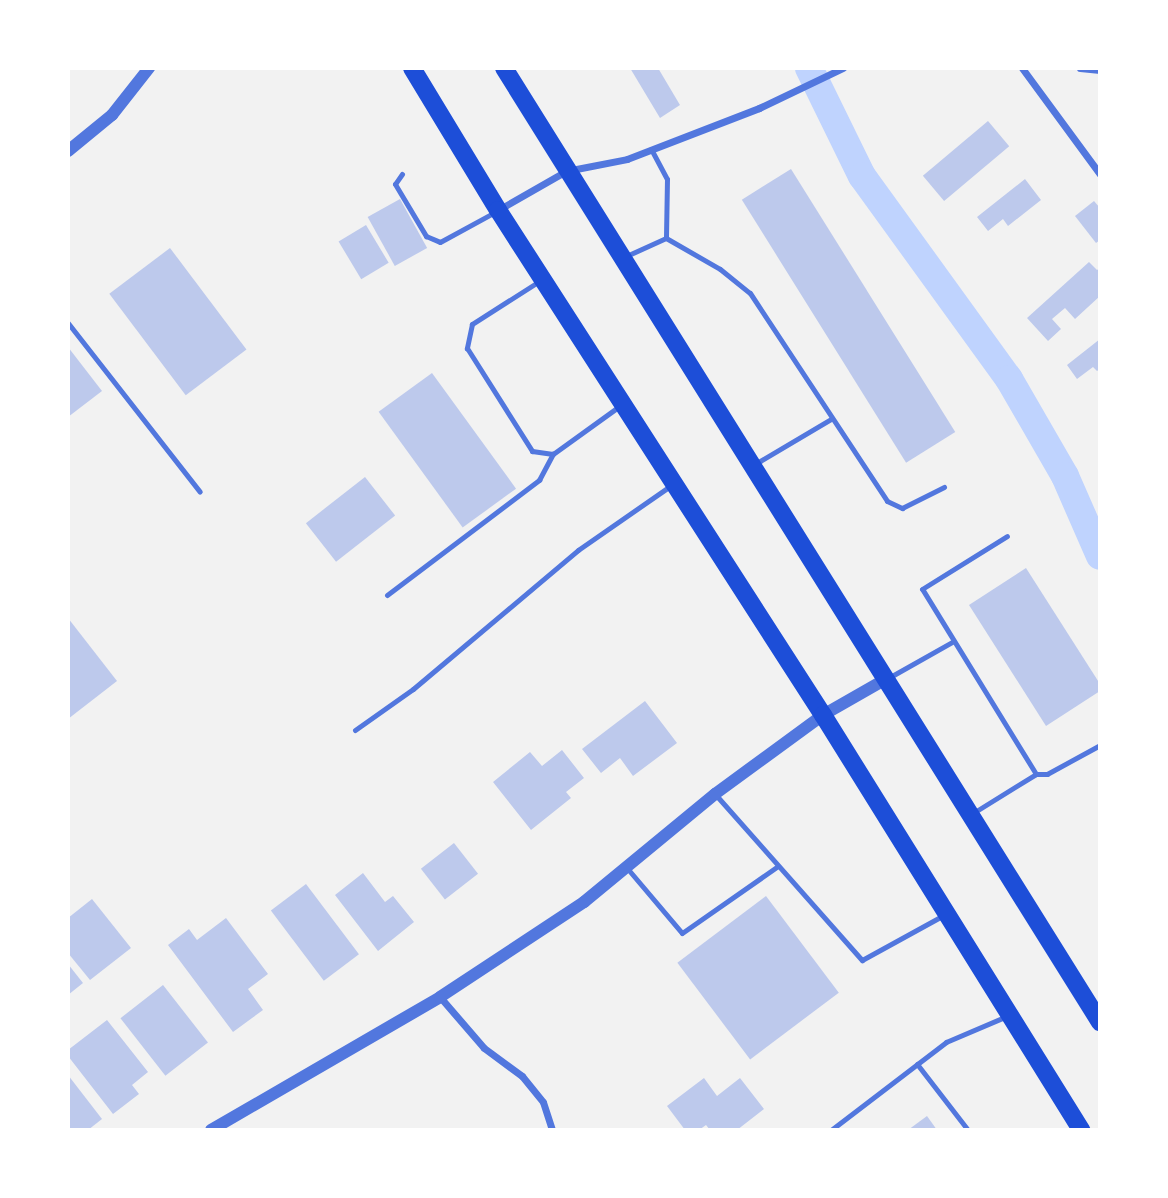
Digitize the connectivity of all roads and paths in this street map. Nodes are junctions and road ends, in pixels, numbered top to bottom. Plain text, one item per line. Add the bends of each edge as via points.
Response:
1 (149, 68) edge
2 (412, 68) edge
3 (504, 68) edge
4 (843, 68) edge
5 (1022, 68) edge
6 (1080, 68) edge
7 (1100, 70) edge
8 (652, 149) junction
9 (68, 151) edge
10 (566, 171) junction
11 (402, 174) dead end
12 (1100, 174) edge
13 (498, 210) junction
14 (666, 238) junction
15 (621, 258) junction
16 (544, 278) junction
17 (68, 323) edge
18 (624, 403) junction
19 (831, 419) junction
20 (553, 454) junction
21 (751, 466) junction
22 (675, 482) junction
23 (944, 486) dead end
24 (200, 492) dead end
25 (1007, 536) dead end
26 (387, 595) dead end
27 (954, 641) junction
28 (886, 679) junction
29 (823, 715) junction
30 (355, 730) dead end
31 (1100, 745) edge
32 (1036, 774) junction
33 (715, 794) junction
34 (970, 815) junction
35 (778, 866) junction
36 (627, 869) junction
37 (947, 914) junction
38 (440, 996) junction
39 (1010, 1015) junction
40 (1100, 1022) edge
41 (918, 1064) junction
42 (211, 1130) edge
43 (552, 1130) edge
44 (831, 1130) edge
45 (968, 1130) edge
46 (1081, 1130) edge

1 - 9 street via 111,115
2 - 13 main road
3 - 10 main road
4 - 8 street via 759,108
5 - 12 street
6 - 7 street
8 - 10 street
8 - 14 lane via 667,179
10 - 13 street
10 - 15 main road
11 - 13 lane via 395,184 426,236 440,243
13 - 16 main road
14 - 15 lane
14 - 19 lane via 720,269 750,293
15 - 21 main road
16 - 18 main road
16 - 20 lane via 472,324 467,348 532,451
17 - 24 lane
18 - 20 lane
18 - 22 main road
19 - 21 lane
19 - 23 lane via 895,507 902,508
20 - 26 lane via 539,480
21 - 28 main road
22 - 29 main road
22 - 30 lane via 578,550 413,689
25 - 27 lane via 922,589
27 - 28 lane
27 - 32 lane
28 - 29 street
28 - 34 main road
29 - 33 street
29 - 37 main road
31 - 32 lane via 1047,774
32 - 34 lane
33 - 35 lane
33 - 36 street
34 - 40 main road
35 - 36 lane via 682,933
35 - 37 lane via 862,960
36 - 38 street
37 - 39 main road
38 - 42 street
38 - 43 street via 484,1048 522,1076 543,1102
39 - 41 lane via 946,1042
39 - 46 main road
41 - 44 lane
41 - 45 lane

